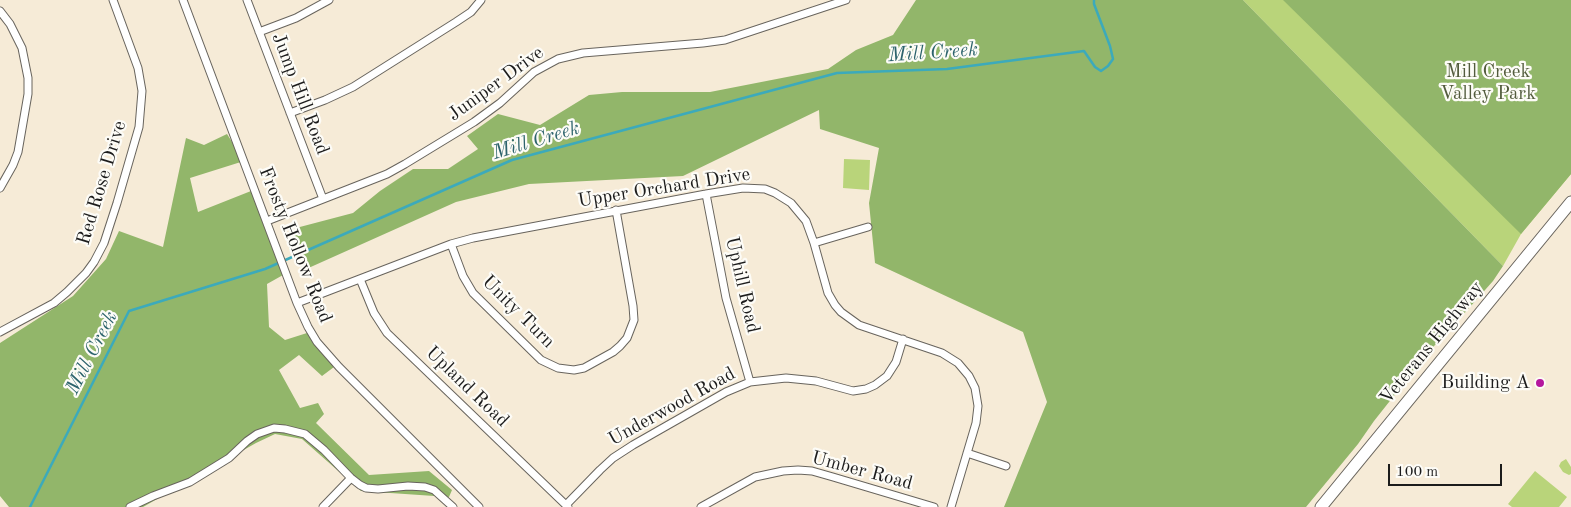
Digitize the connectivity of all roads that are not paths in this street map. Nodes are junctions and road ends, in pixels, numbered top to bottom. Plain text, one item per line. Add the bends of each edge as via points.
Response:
1 (113, 0) edge
2 (183, 0) edge
3 (247, 0) edge
4 (329, 0) edge
5 (481, 0) edge
6 (846, 0) edge
7 (0, 11) edge
8 (259, 32) junction
9 (290, 113) junction
10 (0, 188) edge
11 (706, 194) junction
12 (323, 199) junction
13 (1571, 202) edge
14 (616, 210) junction
15 (267, 221) junction
16 (868, 227) dead end
17 (814, 243) junction
18 (451, 244) junction
19 (360, 279) junction
20 (297, 303) junction
21 (0, 332) edge
22 (903, 340) junction
23 (750, 382) junction
24 (967, 453) junction
25 (1006, 466) dead end
26 (351, 478) junction
27 (567, 506) edge
28 (130, 507) edge
29 (323, 507) edge
30 (453, 507) edge
31 (479, 507) edge
32 (701, 507) edge
33 (934, 507) edge
34 (951, 507) edge
35 (1321, 507) edge

1 - 21 street, Red Rose Drive via 138,68 142,91 138,127 104,243 86,273 67,292 47,307
2 - 15 street, Frosty Hollow Road
3 - 8 street, Jump Hill Road
4 - 8 street via 296,18
5 - 9 street via 471,12 353,87
6 - 12 street, Juniper Drive via 725,40 582,53 558,59 534,72 474,122 405,164
7 - 10 street via 22,48 28,94 18,152
8 - 9 street, Jump Hill Road
9 - 12 street, Jump Hill Road
11 - 14 street, Upper Orchard Drive
11 - 17 street, Upper Orchard Drive via 743,188 775,192 799,211
11 - 23 street, Uphill Road via 726,298
12 - 15 street, Juniper Drive
13 - 35 main road, Veterans Highway
14 - 18 street, Upper Orchard Drive
14 - 18 street, Unity Turn via 634,320 620,346 584,368 558,368 541,360 473,293 462,276
15 - 20 street, Frosty Hollow Road
16 - 17 street
17 - 22 street, Upper Orchard Drive via 828,293 841,312 859,325
18 - 19 street, Upper Orchard Drive
19 - 20 street, Upper Orchard Drive
19 - 27 street, Upland Road via 374,314 387,332
20 - 31 street, Frosty Hollow Road via 308,327 328,355
22 - 23 street, Underwood Road via 896,362 887,376 866,389 853,391 798,379
22 - 24 street, Upper Orchard Drive via 942,353 958,363 969,376 978,406
23 - 27 street, Underwood Road via 632,445 600,470
24 - 25 street
24 - 34 street, Upper Orchard Drive
26 - 28 street via 305,434 274,428 257,434 229,458 190,482
26 - 29 street
26 - 30 street via 366,488 425,487 434,490
32 - 33 street, Umber Road via 755,477 798,470 812,471

